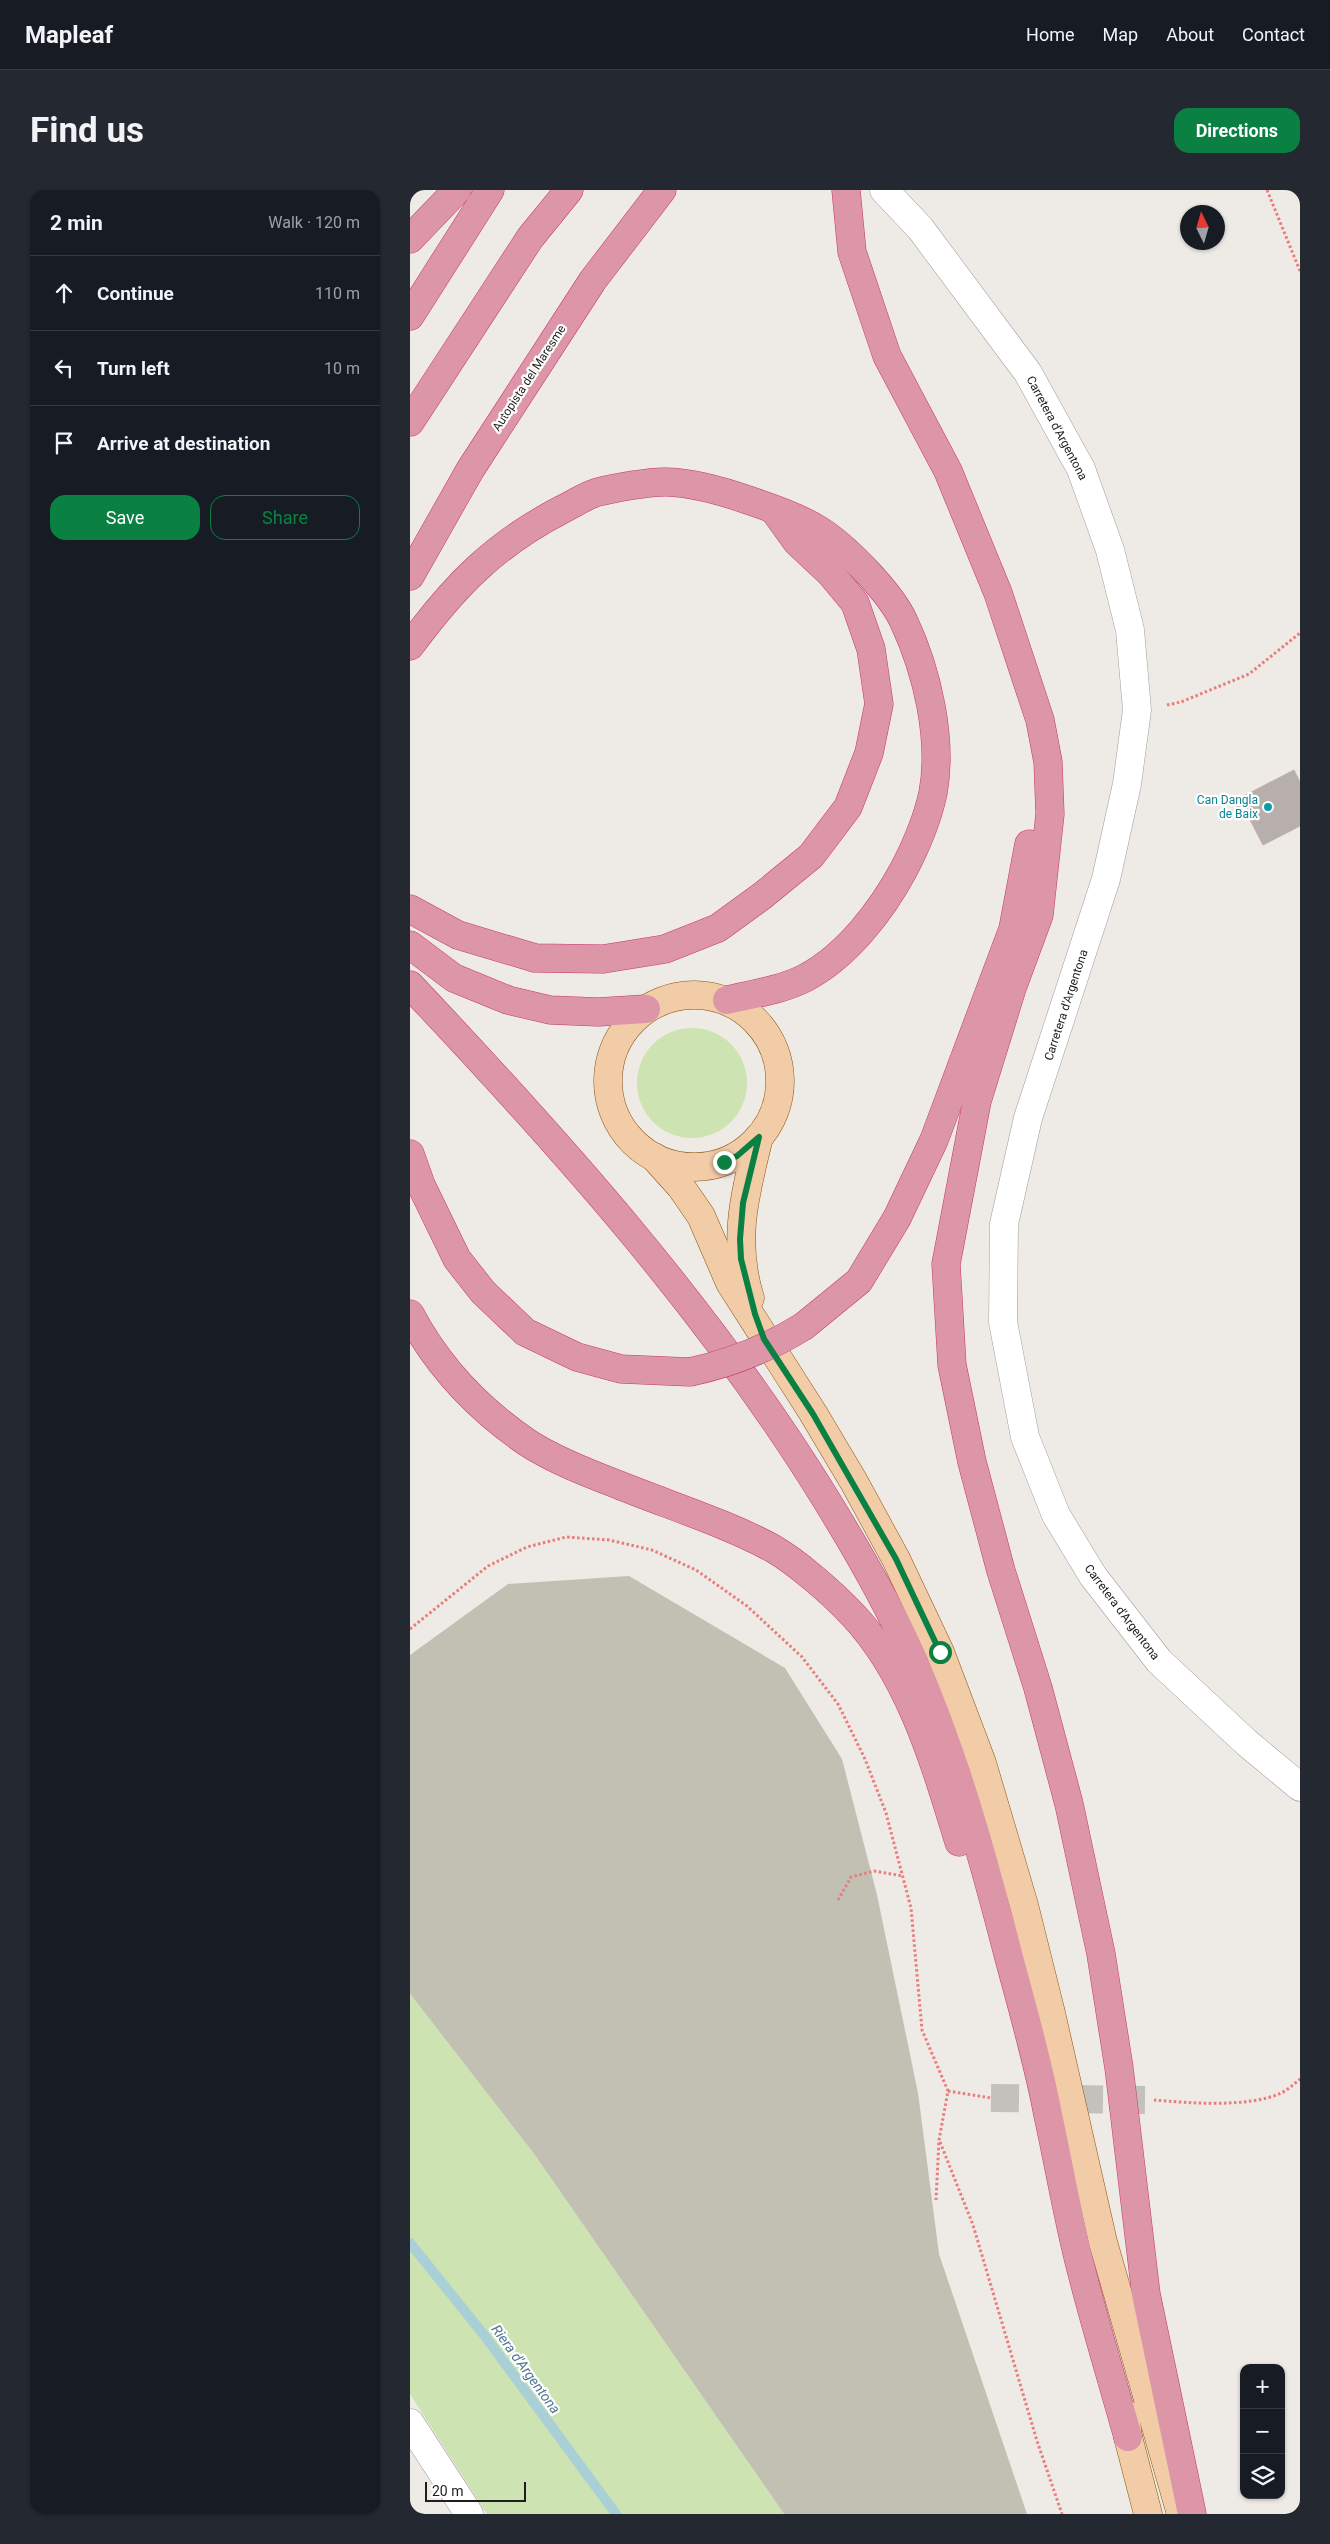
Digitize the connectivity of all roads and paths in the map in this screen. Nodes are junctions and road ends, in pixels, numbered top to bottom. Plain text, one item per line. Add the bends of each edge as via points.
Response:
1 (457, 190) edge
2 (490, 190) edge
3 (569, 190) edge
4 (662, 190) edge
5 (846, 190) edge
6 (884, 190) edge
7 (1268, 190) edge
8 (410, 239) edge
9 (1300, 271) edge
10 (410, 316) edge
11 (410, 422) edge
12 (773, 509) junction
13 (410, 576) edge
14 (1300, 633) edge
15 (410, 646) edge
16 (1020, 662) junction
17 (1137, 710) junction
18 (410, 909) edge
19 (410, 945) edge
20 (410, 985) edge
21 (726, 1000) junction
22 (646, 1009) junction
23 (759, 1137) junction
24 (410, 1154) edge
25 (654, 1157) junction
26 (410, 1314) edge
27 (764, 1339) junction
28 (410, 1628) edge
29 (1300, 1787) edge
30 (903, 1876) junction
31 (838, 1900) dead end
32 (1300, 2079) edge
33 (948, 2091) junction
34 (991, 2098) tunnel mouth
35 (1152, 2100) tunnel mouth
36 (939, 2140) junction
37 (936, 2200) dead end
38 (1103, 2242) junction
39 (1078, 2256) junction
40 (410, 2424) edge
41 (1128, 2437) junction
42 (469, 2514) edge
43 (1062, 2514) edge
44 (1148, 2514) edge
45 (1181, 2514) edge
46 (1192, 2514) edge

1 - 8 highway
2 - 10 highway
3 - 11 highway via 530,238
4 - 13 highway, Autopista del Maresme via 583,296 470,470
5 - 16 highway via 852,252 887,356 948,471 998,593
6 - 17 street, Carretera d'Argentona via 920,228 1012,350 1081,469 1110,550 1130,630
7 - 9 path
12 - 15 highway via 727,493 668,482 596,492 529,527 484,561 440,606
12 - 18 highway via 798,542 855,603 871,648 879,704 870,753 848,807 811,856 718,928 666,949 602,959 535,958 458,936
12 - 21 highway via 820,531 866,569 903,620 922,671 935,725 933,790 922,835 894,888 836,957 805,978
14 - 17 path via 1249,674 1181,702
16 - 24 highway, bridge via 1031,718 1035,778 1028,861 1013,929 934,1140 897,1218 859,1282 804,1326 741,1359 690,1372 620,1369 577,1356 525,1332 483,1292 457,1259 421,1185
16 - 46 highway via 1040,720 1048,762 1050,814 1038,915 977,1101 946,1264 952,1365 974,1472 1069,1804 1101,1954 1119,2068 1146,2294
17 - 29 street, Carretera d'Argentona via 1127,784 1106,879 1028,1118 1004,1224 1003,1322 1025,1437 1056,1515 1093,1576 1159,1661 1247,1743
19 - 22 highway via 454,978 508,1000 550,1010
20 - 39 highway via 611,1206 683,1295 763,1402 807,1468 885,1601 914,1663 963,1792 1048,2113
21 - 22 main road via 699,994 685,995 658,1002
21 - 23 main road via 747,1012 764,1029 778,1060 780,1095 772,1118
22 - 25 main road via 620,1036 610,1060 607,1086 612,1110 624,1133
23 - 25 main road via 737,1156 710,1165 681,1166
23 - 27 main road via 743,1203 740,1239 747,1289
25 - 27 main road via 701,1216 730,1283
26 - 39 highway via 444,1368 478,1405 529,1444 590,1474 772,1548 853,1615 882,1655 907,1694 951,1817 1056,2201
27 - 38 main road via 818,1422 896,1559 940,1652 982,1763 1024,1905
28 - 30 path via 488,1566 527,1547 566,1537 609,1540 652,1550 696,1570 747,1606 802,1657 838,1704 865,1759 886,1813
30 - 31 path via 874,1871 851,1877
30 - 33 path via 912,1908 922,2030
32 - 35 path via 1282,2093 1254,2100 1204,2104
33 - 34 path
33 - 36 path
36 - 37 path
36 - 43 path via 973,2225
38 - 41 main road
38 - 45 main road
39 - 41 highway
40 - 42 street
41 - 44 main road

